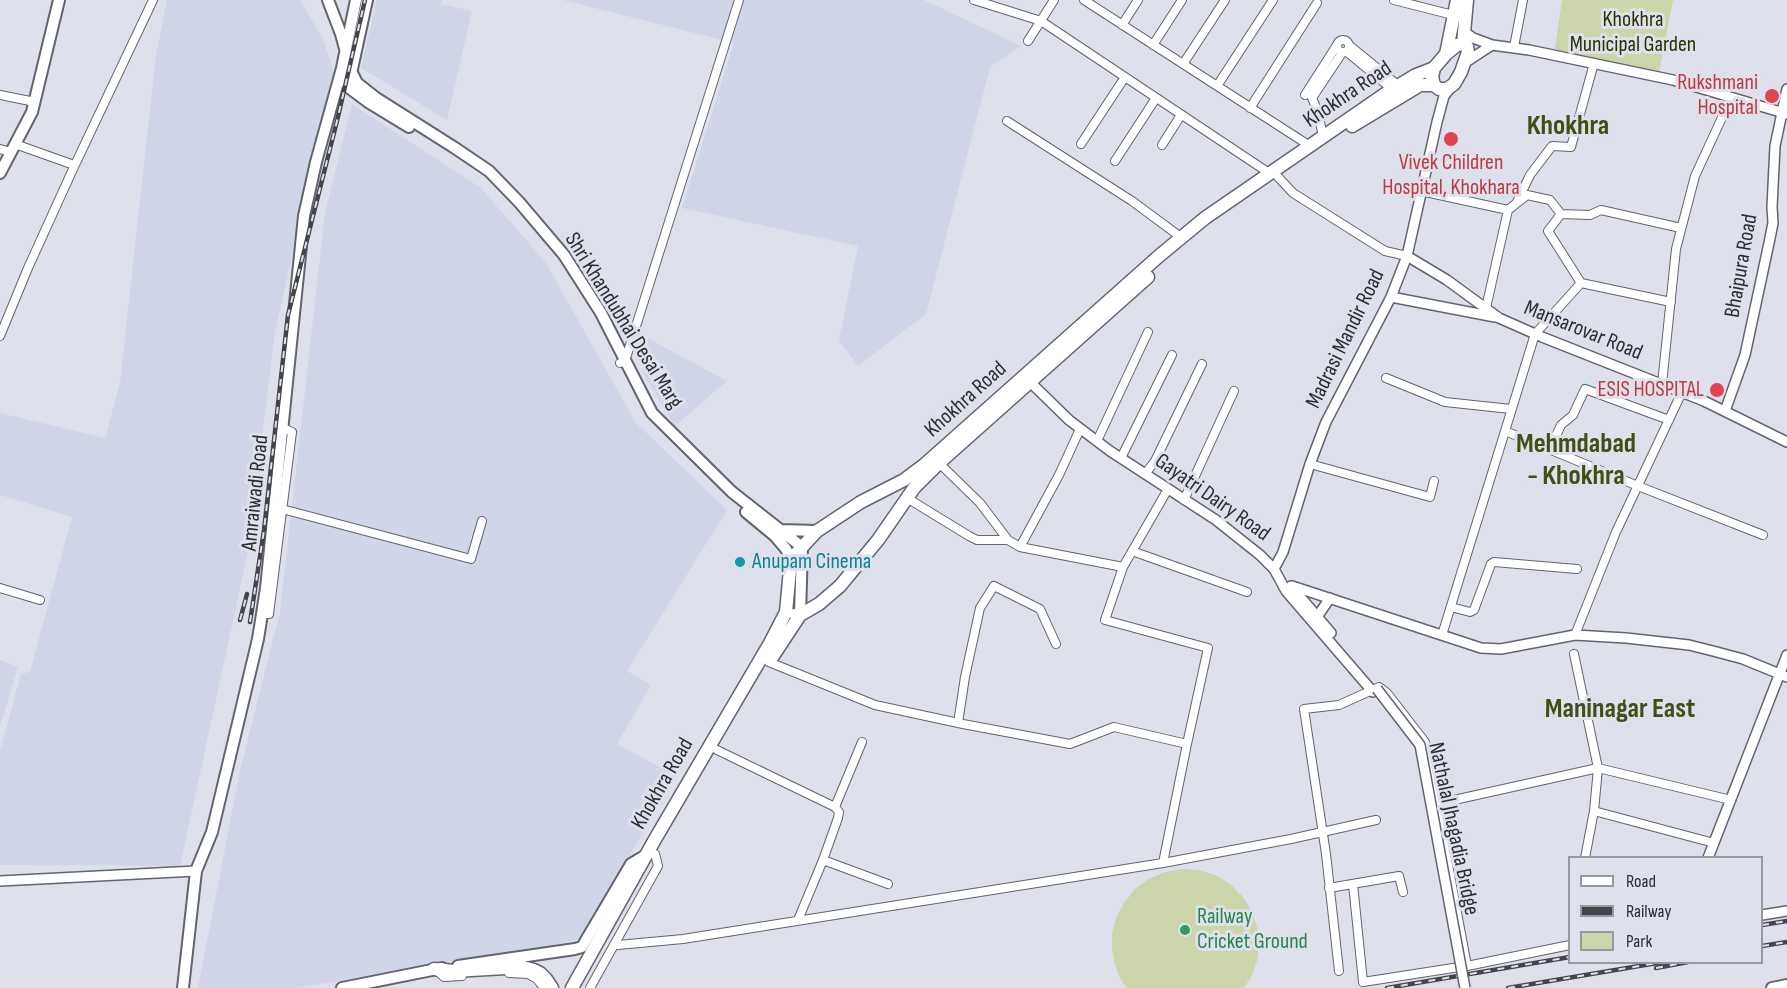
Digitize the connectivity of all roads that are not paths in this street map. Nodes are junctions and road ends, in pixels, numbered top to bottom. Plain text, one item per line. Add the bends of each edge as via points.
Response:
1 (59, 0) edge
2 (153, 0) edge
3 (321, 0) edge
4 (328, 0) edge
5 (356, 0) edge
6 (367, 0) edge
7 (739, 0) edge
8 (974, 0) edge
9 (1054, 0) edge
10 (1138, 0) edge
11 (1182, 0) edge
12 (1225, 0) edge
13 (1273, 0) edge
14 (1394, 0) edge
15 (1456, 0) edge
16 (1467, 0) edge
17 (1523, 0) edge
18 (1089, 2) edge
19 (1317, 3) dead end
20 (1459, 16) junction
21 (1041, 21) junction
22 (1122, 25) junction
23 (1463, 37) junction
24 (1028, 41) dead end
25 (1153, 45) junction
26 (1492, 45) junction
27 (1514, 47) junction
28 (1346, 50) junction
29 (345, 51) junction
30 (1446, 54) junction
31 (1466, 62) junction
32 (1594, 63) junction
33 (1183, 64) junction
34 (1434, 68) junction
35 (347, 69) junction
36 (1125, 77) junction
37 (1454, 84) junction
38 (348, 87) junction
39 (1218, 87) junction
40 (1436, 87) junction
41 (1396, 88) junction
42 (1787, 89) edge
43 (0, 95) edge
44 (1305, 95) dead end
45 (1156, 98) junction
46 (35, 102) junction
47 (333, 102) junction
48 (1745, 102) junction
49 (380, 105) junction
50 (1250, 108) junction
51 (1785, 114) edge
52 (1181, 115) junction
53 (1007, 121) dead end
54 (1437, 122) junction
55 (1323, 137) junction
56 (1081, 144) dead end
57 (1162, 145) dead end
58 (1310, 146) junction
59 (9, 148) edge
60 (1115, 161) dead end
61 (75, 165) junction
62 (0, 174) edge
63 (1274, 175) junction
64 (1421, 191) junction
65 (1517, 202) junction
66 (1508, 210) junction
67 (1561, 214) junction
68 (1681, 228) junction
69 (1182, 237) junction
70 (1407, 256) junction
71 (1581, 283) junction
72 (1391, 297) junction
73 (1671, 302) junction
74 (1486, 308) junction
75 (4, 317) edge
76 (1499, 318) junction
77 (1148, 332) dead end
78 (1535, 334) junction
79 (0, 336) edge
80 (1172, 355) dead end
81 (622, 362) junction
82 (1202, 364) dead end
83 (1386, 378) dead end
84 (1028, 379) junction
85 (1662, 384) junction
86 (1234, 391) dead end
87 (1682, 392) junction
88 (1511, 409) junction
89 (1725, 411) junction
90 (1669, 420) junction
91 (283, 428) junction
92 (1080, 429) junction
93 (1505, 430) junction
94 (1097, 441) junction
95 (1787, 442) edge
96 (1550, 450) junction
97 (1121, 458) junction
98 (939, 463) junction
99 (1310, 464) junction
100 (1146, 474) junction
101 (1434, 481) dead end
102 (1638, 486) junction
103 (908, 489) junction
104 (1168, 489) junction
105 (1184, 500) junction
106 (282, 509) junction
107 (482, 520) dead end
108 (780, 530) junction
109 (818, 531) junction
110 (1763, 535) dead end
111 (1008, 540) junction
112 (802, 547) junction
113 (1020, 547) junction
114 (1132, 550) junction
115 (791, 559) junction
116 (1123, 567) junction
117 (1577, 569) dead end
118 (1277, 573) junction
119 (1292, 586) junction
120 (0, 588) edge
121 (1247, 592) dead end
122 (1330, 598) junction
123 (40, 600) dead end
124 (1451, 607) junction
125 (786, 612) junction
126 (262, 614) junction
127 (800, 615) junction
128 (1317, 617) junction
129 (1442, 635) junction
130 (1575, 635) junction
131 (1056, 644) dead end
132 (1574, 654) dead end
133 (1787, 655) edge
134 (769, 662) junction
135 (1783, 676) edge
136 (1374, 690) junction
137 (958, 723) junction
138 (862, 742) dead end
139 (1187, 744) junction
140 (717, 750) junction
141 (1598, 768) junction
142 (1731, 800) junction
143 (1436, 804) junction
144 (835, 807) junction
145 (1594, 811) junction
146 (1376, 820) dead end
147 (1323, 832) junction
148 (1714, 843) junction
149 (653, 852) junction
150 (1585, 856) edge
151 (1709, 856) edge
152 (823, 860) junction
153 (1163, 863) junction
154 (642, 869) junction
155 (196, 871) junction
156 (0, 881) edge
157 (1353, 884) junction
158 (888, 885) dead end
159 (1329, 888) junction
160 (1403, 892) dead end
161 (1787, 911) edge
162 (1763, 915) edge
163 (798, 920) junction
164 (618, 945) dead end
165 (1568, 945) edge
166 (1467, 966) junction
167 (434, 969) junction
168 (1339, 971) dead end
169 (1787, 986) edge
170 (183, 988) edge
171 (342, 988) edge
172 (544, 988) edge
173 (552, 988) edge
174 (572, 988) edge
175 (581, 988) edge
176 (590, 988) edge
177 (1460, 988) edge
178 (1465, 988) edge
179 (1772, 988) edge

1 - 46 main road
2 - 61 street
3 - 35 main road
4 - 29 main road, Shri Khandubhai Desai Marg
5 - 29 main road
6 - 35 main road
7 - 81 street
8 - 21 street
9 - 21 street
10 - 22 street
11 - 25 street
12 - 33 street
13 - 39 street
14 - 20 street
15 - 20 main road
16 - 20 main road
17 - 27 street
18 - 22 street
19 - 50 street
20 - 23 main road
20 - 30 main road
21 - 24 street
21 - 36 street
22 - 25 street
23 - 26 street
23 - 30 main road
23 - 31 main road
25 - 33 street
26 - 27 street
26 - 31 street
27 - 32 street
28 - 41 street
28 - 44 street via 1338,50 1337,45
28 - 55 street via 1312,98
29 - 35 main road, Shri Khandubhai Desai Marg
30 - 34 main road
31 - 37 main road
32 - 48 street via 1673,80
32 - 65 street via 1571,147 1552,146
33 - 39 street
34 - 40 main road
34 - 41 main road, Khokhra Road
35 - 38 main road
35 - 47 main road, Amraiwadi Road
35 - 49 main road, Shri Khandubhai Desai Marg
36 - 45 street
36 - 56 street
37 - 40 main road, Khokhra Road via 1447,89
37 - 54 street via 1444,96
38 - 47 main road
38 - 49 main road, Shri Khandubhai Desai Marg
39 - 50 street
40 - 54 street
40 - 63 main road, Khokhra Road via 1420,85
41 - 55 main road, Khokhra Road
42 - 51 street, Bhaipura Road
43 - 46 street
45 - 52 street
45 - 60 street
46 - 59 main road
47 - 91 main road, Amraiwadi Road via 304,216
48 - 51 street
48 - 68 street via 1725,111 1695,176
49 - 81 main road, Shri Khandubhai Desai Marg via 489,171 519,202 564,255 601,313
50 - 58 street
51 - 89 street, Bhaipura Road via 1775,146 1769,243 1745,355
52 - 57 street
52 - 63 street
53 - 69 street
54 - 64 street, Madrasi Mandir Road
55 - 58 main road, Khokhra Road
58 - 63 main road, Khokhra Road
59 - 61 street
59 - 62 main road
61 - 75 street
63 - 69 main road, Khokhra Road
63 - 70 street via 1293,194 1376,246
63 - 84 main road, Khokhra Road via 1182,246
64 - 66 street
64 - 70 street, Madrasi Mandir Road
65 - 66 street
65 - 67 street via 1527,195 1551,200
66 - 74 street
67 - 68 street via 1590,215 1601,210
67 - 71 street via 1548,231
68 - 73 street
69 - 84 main road, Khokhra Road
70 - 72 street, Madrasi Mandir Road
70 - 74 street, Mansarovar Road
71 - 73 street
71 - 78 street
72 - 76 street
72 - 99 street, Madrasi Mandir Road via 1333,408
73 - 85 street
74 - 76 street, Mansarovar Road
75 - 79 street
76 - 78 street, Mansarovar Road
77 - 94 street
78 - 85 street, Mansarovar Road
78 - 88 street
80 - 97 street
81 - 108 main road, Shri Khandubhai Desai Marg via 652,413 732,492
81 - 115 main road, Shri Khandubhai Desai Marg via 648,417 724,493 775,536
82 - 100 street
83 - 88 street via 1445,402
84 - 92 street, Gayatri Dairy Road
84 - 98 main road, Khokhra Road
84 - 103 main road, Khokhra Road via 924,465
85 - 87 street, Mansarovar Road
86 - 105 street
87 - 89 street, Mansarovar Road
87 - 90 street
88 - 93 street
89 - 95 street, Mansarovar Road
90 - 96 street via 1585,389
90 - 102 street
91 - 106 street via 291,432
91 - 126 main road, Amraiwadi Road
92 - 94 street, Gayatri Dairy Road
92 - 113 street
93 - 96 street
93 - 124 street
94 - 97 street, Gayatri Dairy Road
96 - 102 street
97 - 100 street, Gayatri Dairy Road
98 - 103 main road, Khokhra Road
98 - 111 street via 980,503
99 - 101 street via 1430,496
99 - 118 street, Madrasi Mandir Road
100 - 104 street, Gayatri Dairy Road
102 - 110 street
102 - 130 street
103 - 109 main road, Khokhra Road via 861,501
103 - 111 street via 969,536 977,540
103 - 127 main road, Khokhra Road via 878,540 840,586
104 - 105 street, Gayatri Dairy Road
104 - 114 street
105 - 118 street, Gayatri Dairy Road via 1216,520
106 - 107 street via 471,559
106 - 126 street via 269,614
108 - 109 main road
108 - 112 main road, Shri Khandubhai Desai Marg
109 - 112 main road, Khokhra Road
111 - 113 street
112 - 115 main road, Khokhra Road
112 - 127 main road
113 - 116 street
114 - 116 street
114 - 121 street
115 - 125 main road, Khokhra Road
116 - 139 street via 1105,620 1208,648
117 - 124 street via 1494,562 1474,610
118 - 119 street
118 - 136 street, Gayatri Dairy Road via 1286,591
119 - 122 street
119 - 128 street
120 - 123 street
122 - 128 street
122 - 129 street
124 - 129 street
125 - 127 main road
125 - 149 main road, Khokhra Road
126 - 155 main road, Amraiwadi Road via 212,832
127 - 134 main road, Khokhra Road
128 - 136 street
129 - 130 street via 1492,649
130 - 135 street via 1689,645 1743,659
131 - 137 street via 1040,609 994,586 980,608
132 - 141 street
133 - 135 street
134 - 137 street via 875,705
134 - 140 main road, Khokhra Road
135 - 142 street
136 - 143 street via 1379,687 1387,693 1425,742
136 - 147 street via 1339,705 1304,709
136 - 177 street, Nathalal Jhagadia Bridge, bridge via 1416,747
136 - 178 street, Nathalal Jhagadia Bridge, bridge via 1420,745
137 - 139 street via 1070,744 1114,727
138 - 144 street
139 - 153 street
140 - 144 street
140 - 149 main road, Khokhra Road
141 - 142 street
141 - 143 street
141 - 145 street
142 - 148 street
143 - 166 street
144 - 152 street via 838,818
145 - 148 street
145 - 150 street
146 - 147 street
147 - 153 street
147 - 159 street
148 - 151 street
149 - 154 main road, Khokhra Road
149 - 167 main road via 631,864 582,946
149 - 176 street via 658,866
152 - 158 street
152 - 163 street
153 - 163 street
154 - 174 main road
154 - 175 main road
155 - 156 street
155 - 170 main road, Amraiwadi Road
157 - 159 street
157 - 160 street via 1399,876
157 - 166 street via 1363,982
159 - 168 street
161 - 162 street
163 - 164 street
165 - 166 street
167 - 171 main road
167 - 172 street via 444,977 528,974
167 - 173 main road via 523,967 540,973
169 - 179 main road

